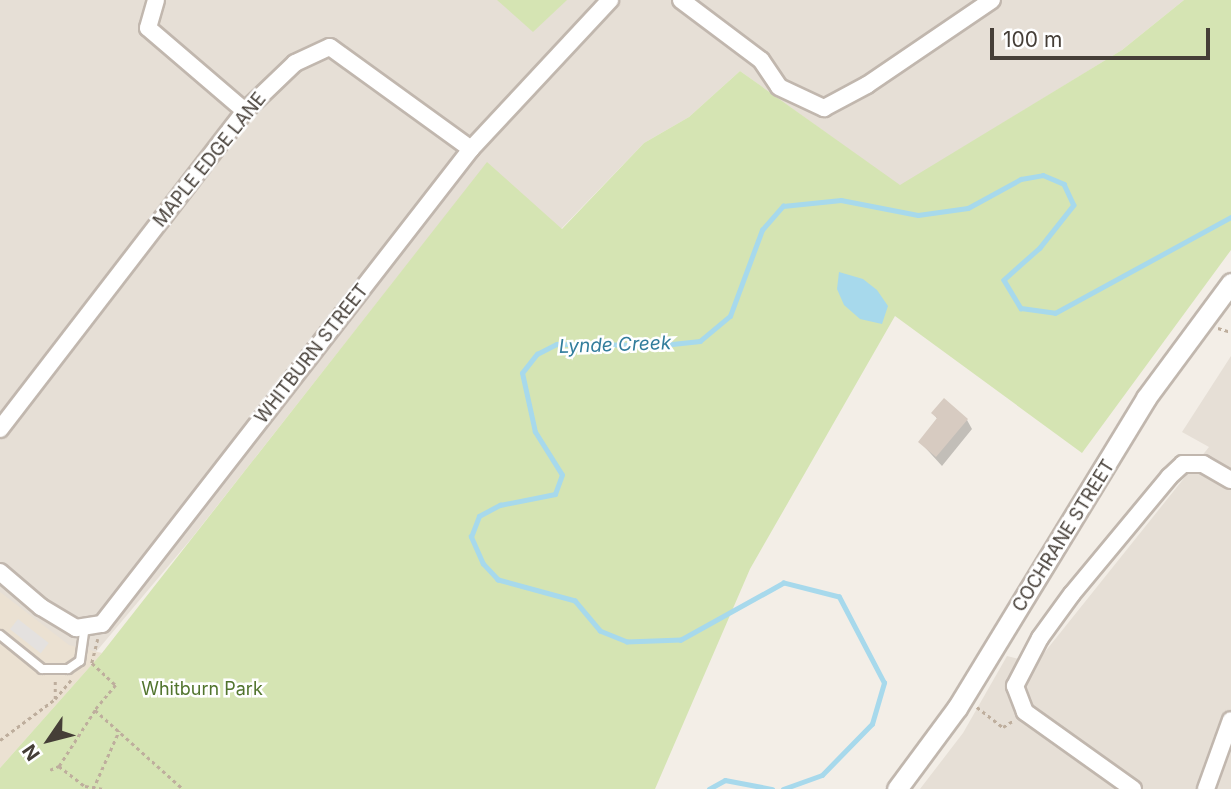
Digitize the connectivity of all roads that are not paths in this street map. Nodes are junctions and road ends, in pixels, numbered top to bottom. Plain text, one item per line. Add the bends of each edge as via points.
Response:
1 (156, 0) edge
2 (610, 0) edge
3 (681, 0) edge
4 (992, 0) edge
5 (245, 111) junction
6 (471, 149) junction
7 (1231, 284) edge
8 (0, 429) edge
9 (1231, 480) edge
10 (0, 573) edge
11 (85, 627) junction
12 (0, 635) edge
13 (1231, 720) edge
14 (897, 789) edge
15 (1133, 789) edge
16 (1206, 789) edge

1 - 5 street via 148,28
2 - 6 street, WHITBURN STREET
3 - 4 street via 761,60 779,88 824,108 867,85
5 - 6 street, MAPLE EDGE LANE via 295,63 330,47
5 - 8 street, MAPLE EDGE LANE
6 - 11 street, WHITBURN STREET via 102,624
7 - 14 street, COCHRANE STREET via 1146,398 963,696
9 - 15 street via 1203,464 1183,464 1168,477 1040,638 1015,686 1025,712
10 - 11 street via 40,607 76,628
11 - 12 lane via 80,661 68,669 43,669
13 - 16 street

